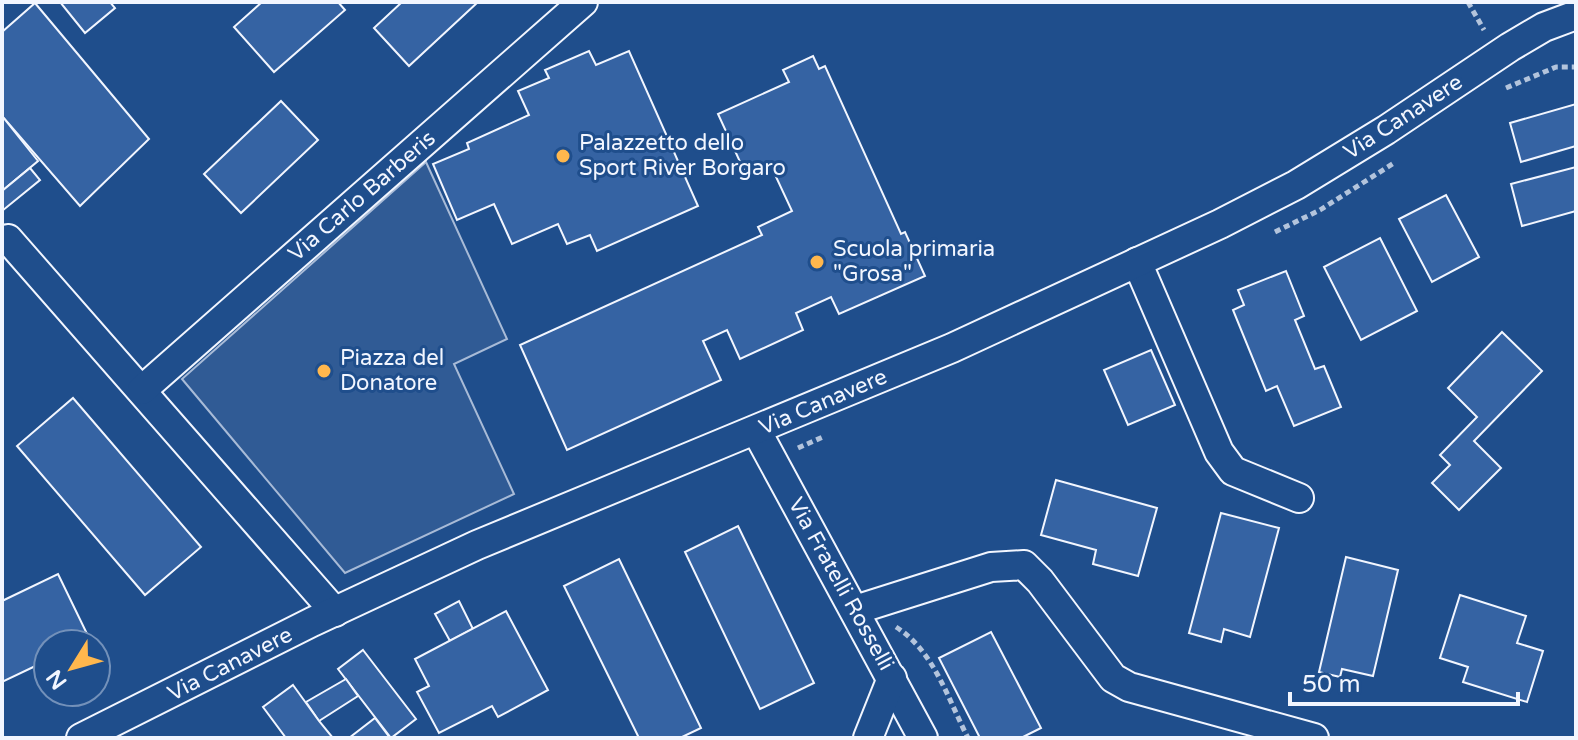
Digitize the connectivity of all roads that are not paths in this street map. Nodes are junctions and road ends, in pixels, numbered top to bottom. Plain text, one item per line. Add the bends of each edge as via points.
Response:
1 (583, 2) edge
2 (1569, 2) edge
3 (1576, 15) edge
4 (1544, 27) junction
5 (8, 239) dead end
6 (1137, 262) junction
7 (142, 390) junction
8 (756, 430) junction
9 (1299, 498) dead end
10 (862, 607) junction
11 (335, 612) junction
12 (892, 678) junction
13 (89, 736) edge
14 (868, 738) edge
15 (923, 738) edge
16 (1314, 738) edge

1 - 7 street, Via Carlo Barberis
2 - 4 street, Via Canavere
3 - 4 street, Via Canavere
4 - 6 street, Via Canavere via 1296,185
5 - 7 street
6 - 8 street, Via Canavere via 952,348
6 - 9 street via 1219,452 1233,471
7 - 11 street
8 - 10 street, Via Fratelli Rosselli
8 - 11 street, Via Canavere via 477,545
10 - 12 street, Via Fratelli Rosselli
10 - 16 street via 991,567 1024,565 1113,678 1129,687
11 - 13 street, Via Canavere
12 - 14 street
12 - 15 street, Via Fratelli Rosselli

